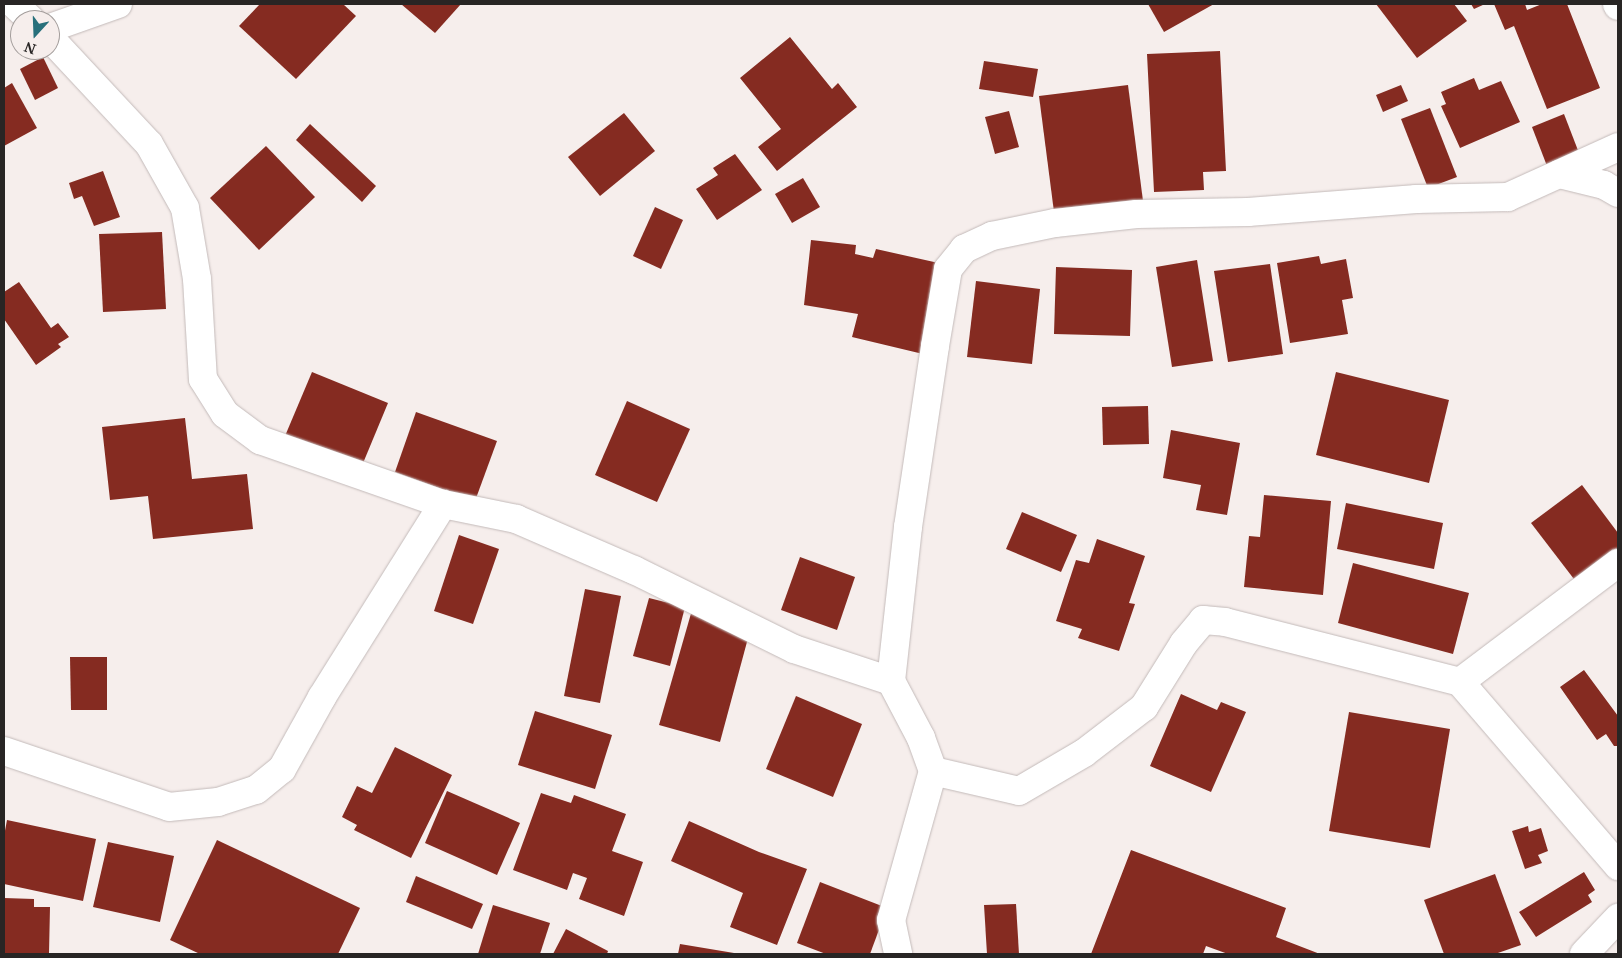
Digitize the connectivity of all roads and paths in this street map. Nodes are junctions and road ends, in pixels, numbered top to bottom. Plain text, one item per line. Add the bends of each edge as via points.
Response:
1 (118, 4) edge
2 (60, 24) edge
3 (60, 49) edge
4 (1618, 147) edge
5 (1559, 174) junction
6 (1618, 193) edge
7 (443, 504) junction
8 (1618, 563) edge
9 (891, 682) junction
10 (1460, 682) junction
11 (4, 751) edge
12 (933, 770) junction
13 (1618, 866) edge
14 (1618, 918) edge
15 (898, 954) edge
16 (1584, 954) edge

1 - 2 street
3 - 7 street via 149,144 185,208 197,280 203,379 225,414 260,440
4 - 5 street
5 - 6 street via 1604,185
5 - 9 street via 1508,197 1416,199 1248,212 1137,214 1056,223 992,236 964,249 948,269 935,346 908,527
7 - 9 street via 516,519 634,570 794,649
7 - 11 street via 322,696 282,770 256,790 218,802 169,807
8 - 10 street
9 - 12 street via 921,738
10 - 12 street via 1225,622 1203,620 1184,643 1144,707 1084,753 1019,791
10 - 13 street
12 - 15 street via 891,920
14 - 16 street

